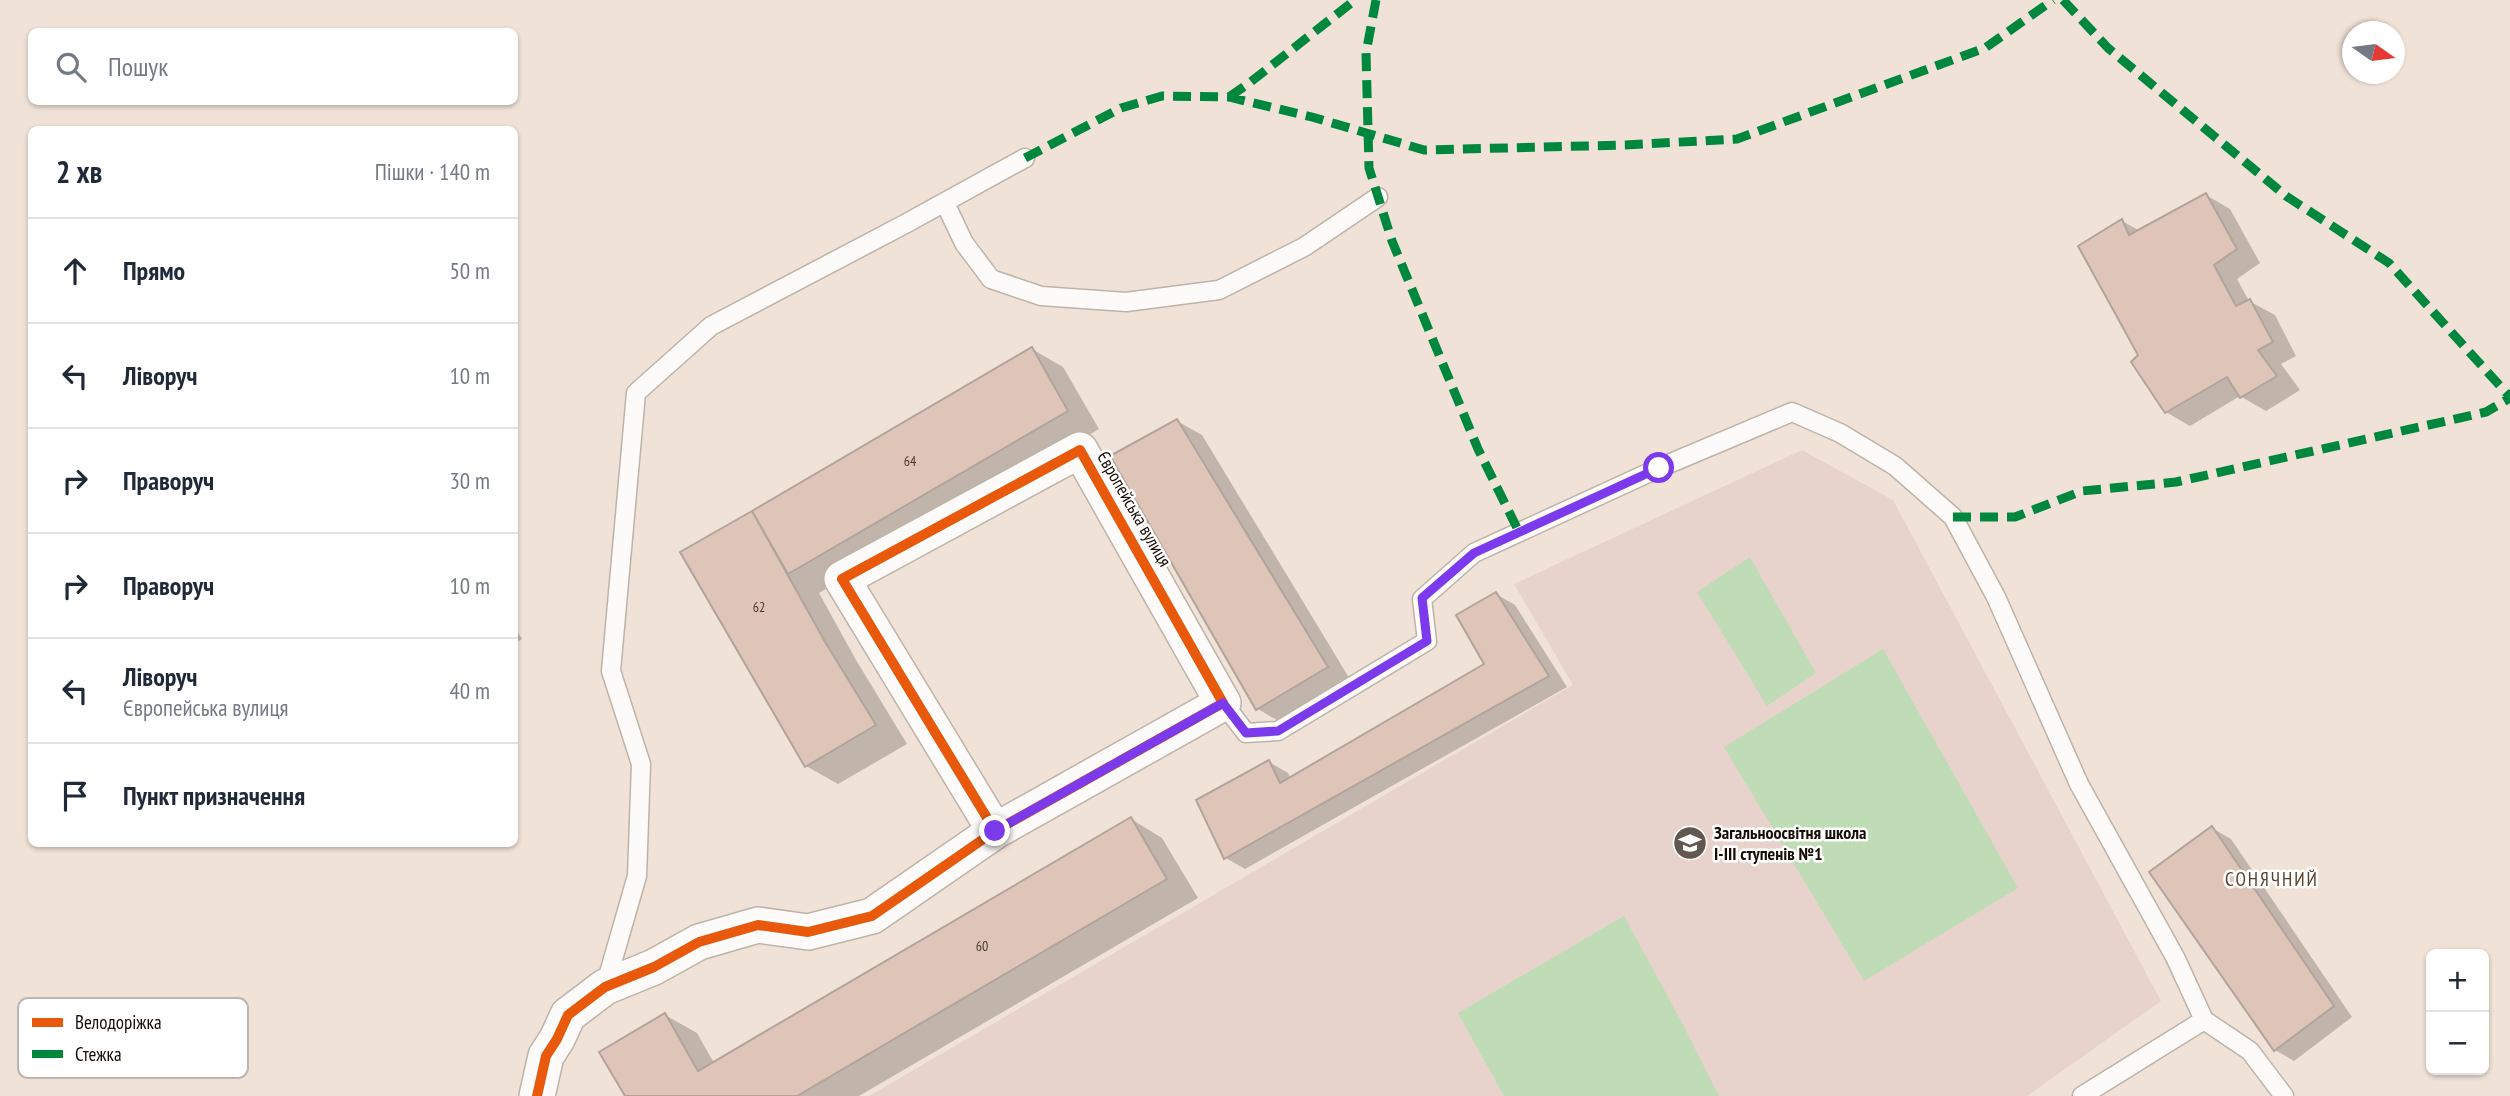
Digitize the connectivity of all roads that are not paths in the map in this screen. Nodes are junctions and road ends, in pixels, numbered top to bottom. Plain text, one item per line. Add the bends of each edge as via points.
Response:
1 (1025, 158) dead end
2 (1378, 197) dead end
3 (944, 203) junction
4 (1223, 703) junction
5 (995, 831) junction
6 (604, 987) junction
7 (2204, 1020) junction
8 (537, 1096) edge
9 (2082, 1096) edge
10 (2284, 1096) edge

1 - 3 lane
2 - 3 lane via 1304,247 1219,290 1126,302 1041,296 991,279 964,243
3 - 6 lane via 711,326 636,393 611,671 641,764 637,876
4 - 5 street
4 - 5 street, Європейська вулиця via 1080,450 842,579
4 - 7 lane via 1246,733 1278,731 1427,641 1422,598 1474,553 1792,412 1840,433 1895,466 1954,517 1996,597 2079,785 2175,957
5 - 6 street via 872,916 808,932 758,925 699,942
6 - 8 street via 568,1015 546,1056
7 - 9 lane
7 - 10 lane via 2250,1051

